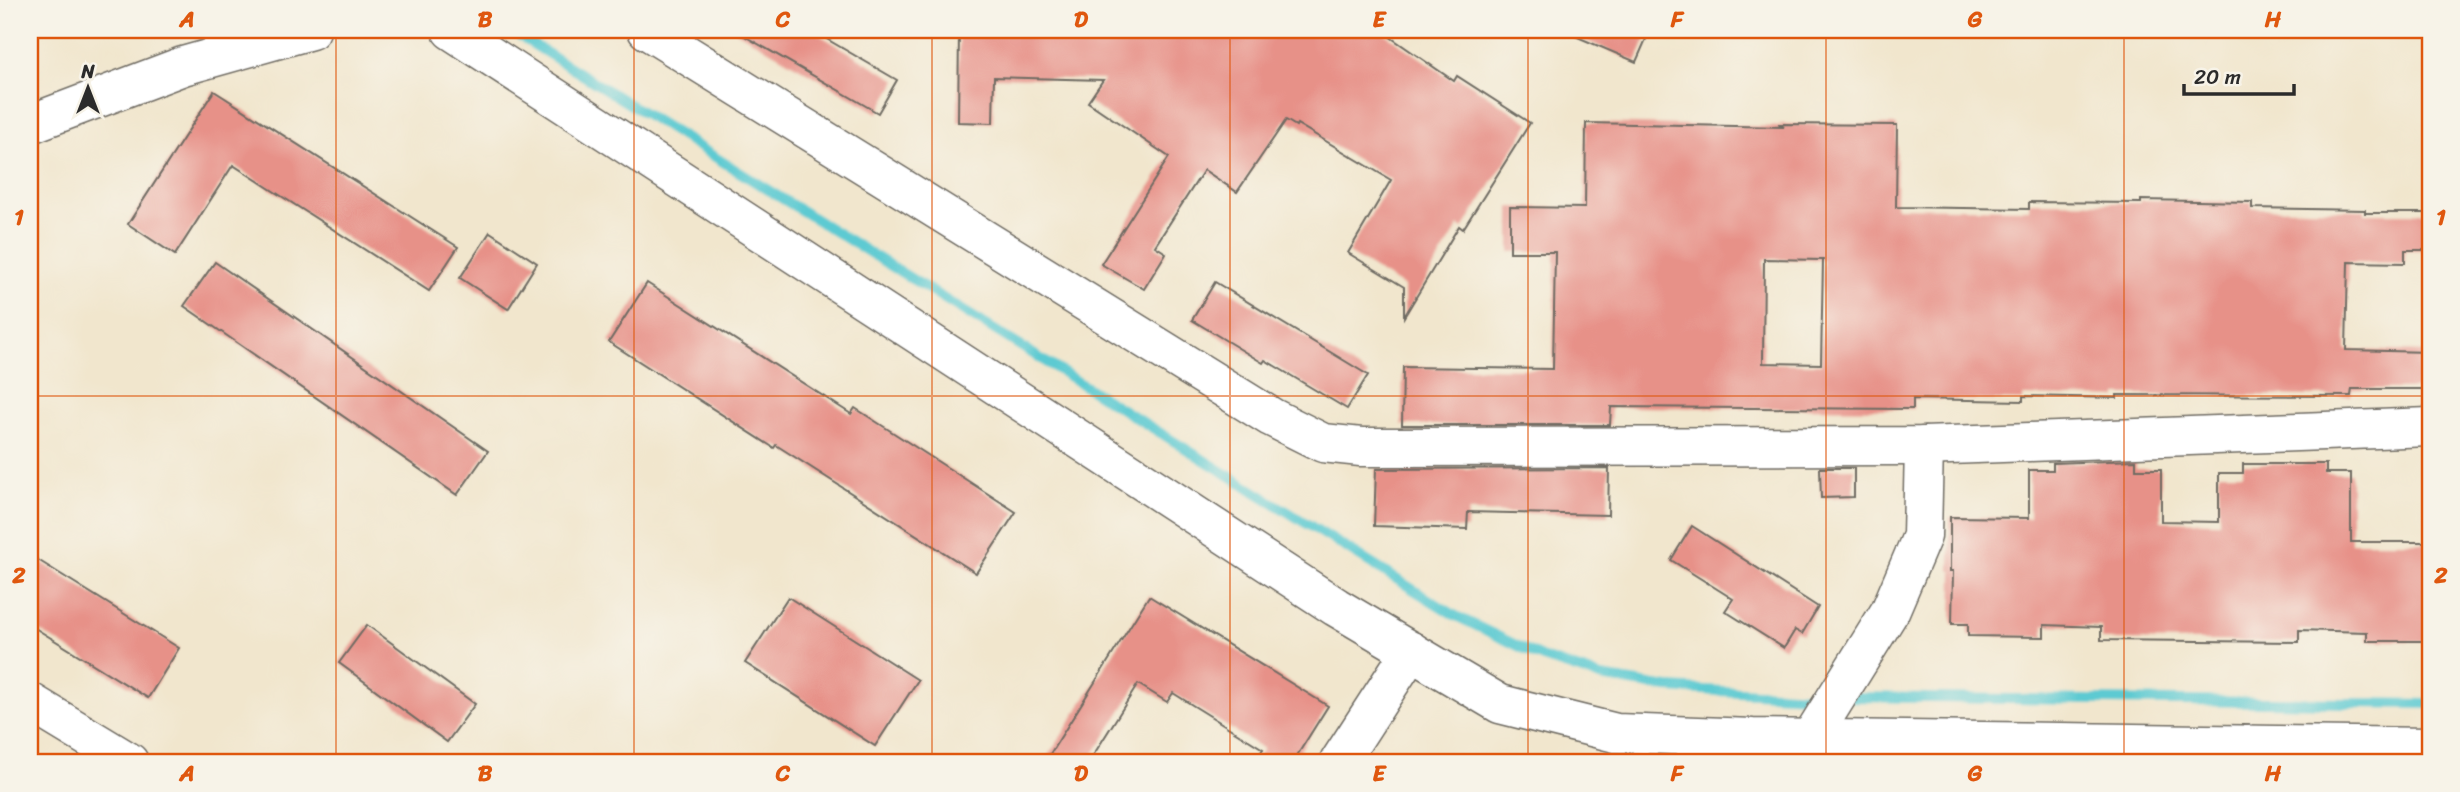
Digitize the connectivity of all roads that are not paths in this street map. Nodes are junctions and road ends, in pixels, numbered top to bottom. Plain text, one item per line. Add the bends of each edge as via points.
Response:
1 (311, 30) edge
2 (451, 30) edge
3 (647, 30) edge
4 (30, 124) edge
5 (2430, 427) edge
6 (1924, 446) junction
7 (1411, 651) junction
8 (30, 702) edge
9 (2430, 747) edge
10 (1804, 750) edge
11 (2430, 756) edge
12 (129, 762) edge
13 (1339, 762) edge
14 (2426, 762) edge

1 - 4 street via 183,66
2 - 7 street via 1336,607
3 - 6 street via 1271,417 1323,443 1361,447
5 - 6 street
6 - 10 street via 1922,536 1891,611
7 - 10 street via 1500,704 1616,733
7 - 13 street
8 - 12 street
9 - 10 street
11 - 14 street

